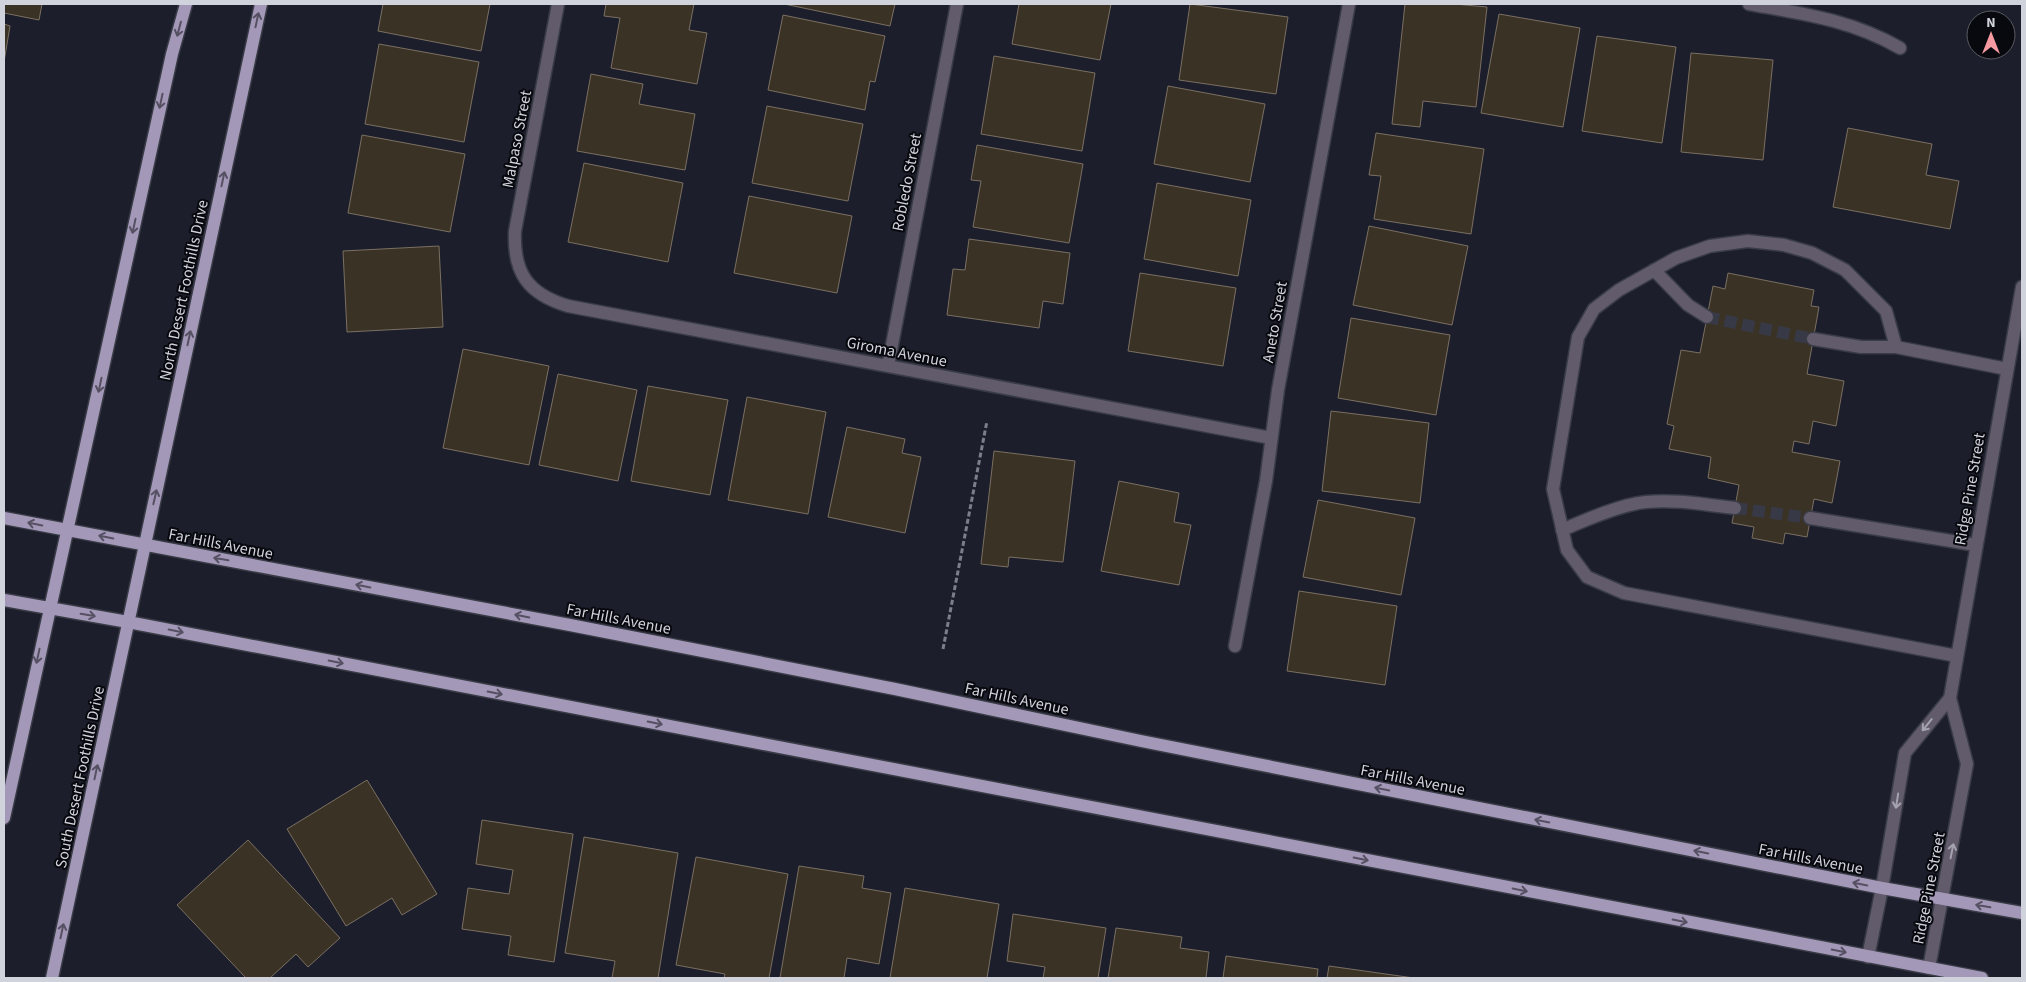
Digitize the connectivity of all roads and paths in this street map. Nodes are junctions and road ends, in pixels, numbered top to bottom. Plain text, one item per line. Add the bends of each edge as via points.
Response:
1 (186, 4) edge
2 (261, 4) edge
3 (558, 4) edge
4 (957, 4) edge
5 (1348, 4) edge
6 (1749, 4) edge
7 (1900, 48) dead end
8 (1654, 270) junction
9 (525, 279) joint
10 (2022, 287) edge
11 (1707, 317) tunnel mouth
12 (1813, 339) tunnel mouth
13 (1896, 347) junction
14 (888, 366) junction
15 (2007, 369) junction
16 (987, 421) dead end
17 (1271, 438) junction
18 (1735, 508) tunnel mouth
19 (4, 518) edge
20 (1810, 518) tunnel mouth
21 (66, 530) junction
22 (1562, 530) junction
23 (145, 545) junction
24 (1976, 545) junction
25 (137, 584) joint
26 (4, 600) edge
27 (48, 608) junction
28 (128, 622) junction
29 (1235, 646) dead end
30 (943, 649) dead end
31 (1957, 656) junction
32 (1950, 698) junction
33 (4, 818) edge
34 (1882, 888) junction
35 (1943, 898) junction
36 (2022, 913) edge
37 (1868, 957) junction
38 (1929, 968) junction
39 (52, 978) edge
40 (1982, 978) edge

1 -> 21 main road via 172,54
23 -> 2 main road, North Desert Foothills Drive
3 - 9 street, Malpaso Street via 515,231 514,248
4 - 14 street, Robledo Street
5 - 17 street, Aneto Street
6 - 7 street via 1848,24
8 - 11 street via 1688,305
8 - 13 street via 1710,246 1748,241 1784,245 1845,270 1886,311
8 - 22 street via 1594,309 1578,338 1553,489
9 - 14 street, Giroma Avenue via 549,300 568,306
10 - 15 street, Ridge Pine Street
12 - 13 street via 1861,347
13 - 15 street
14 - 17 street, Giroma Avenue
15 - 24 street, Ridge Pine Street
16 - 30 path
17 - 29 street, Aneto Street
18 - 22 street via 1685,502 1645,502
21 -> 19 main road, Far Hills Avenue
20 - 24 street
23 -> 21 main road, Far Hills Avenue
21 - 27 main road
22 - 31 street via 1567,550 1587,576 1624,593
23 - 25 main road, North Desert Foothills Drive
34 -> 23 main road, Far Hills Avenue via 895,689
24 - 31 street, Ridge Pine Street
25 - 28 main road, South Desert Foothills Drive
26 - 27 main road
27 -> 28 main road
27 -> 33 main road
28 -> 37 main road
39 -> 28 main road, South Desert Foothills Drive
31 - 32 street, Ridge Pine Street
32 -> 34 street, Ridge Pine Street via 1905,753
35 -> 32 street, Ridge Pine Street via 1967,764
34 - 35 main road, Far Hills Avenue
34 - 37 street, Ridge Pine Street
36 -> 35 main road, Far Hills Avenue
35 - 38 street, Ridge Pine Street
37 - 38 main road
38 - 40 main road

